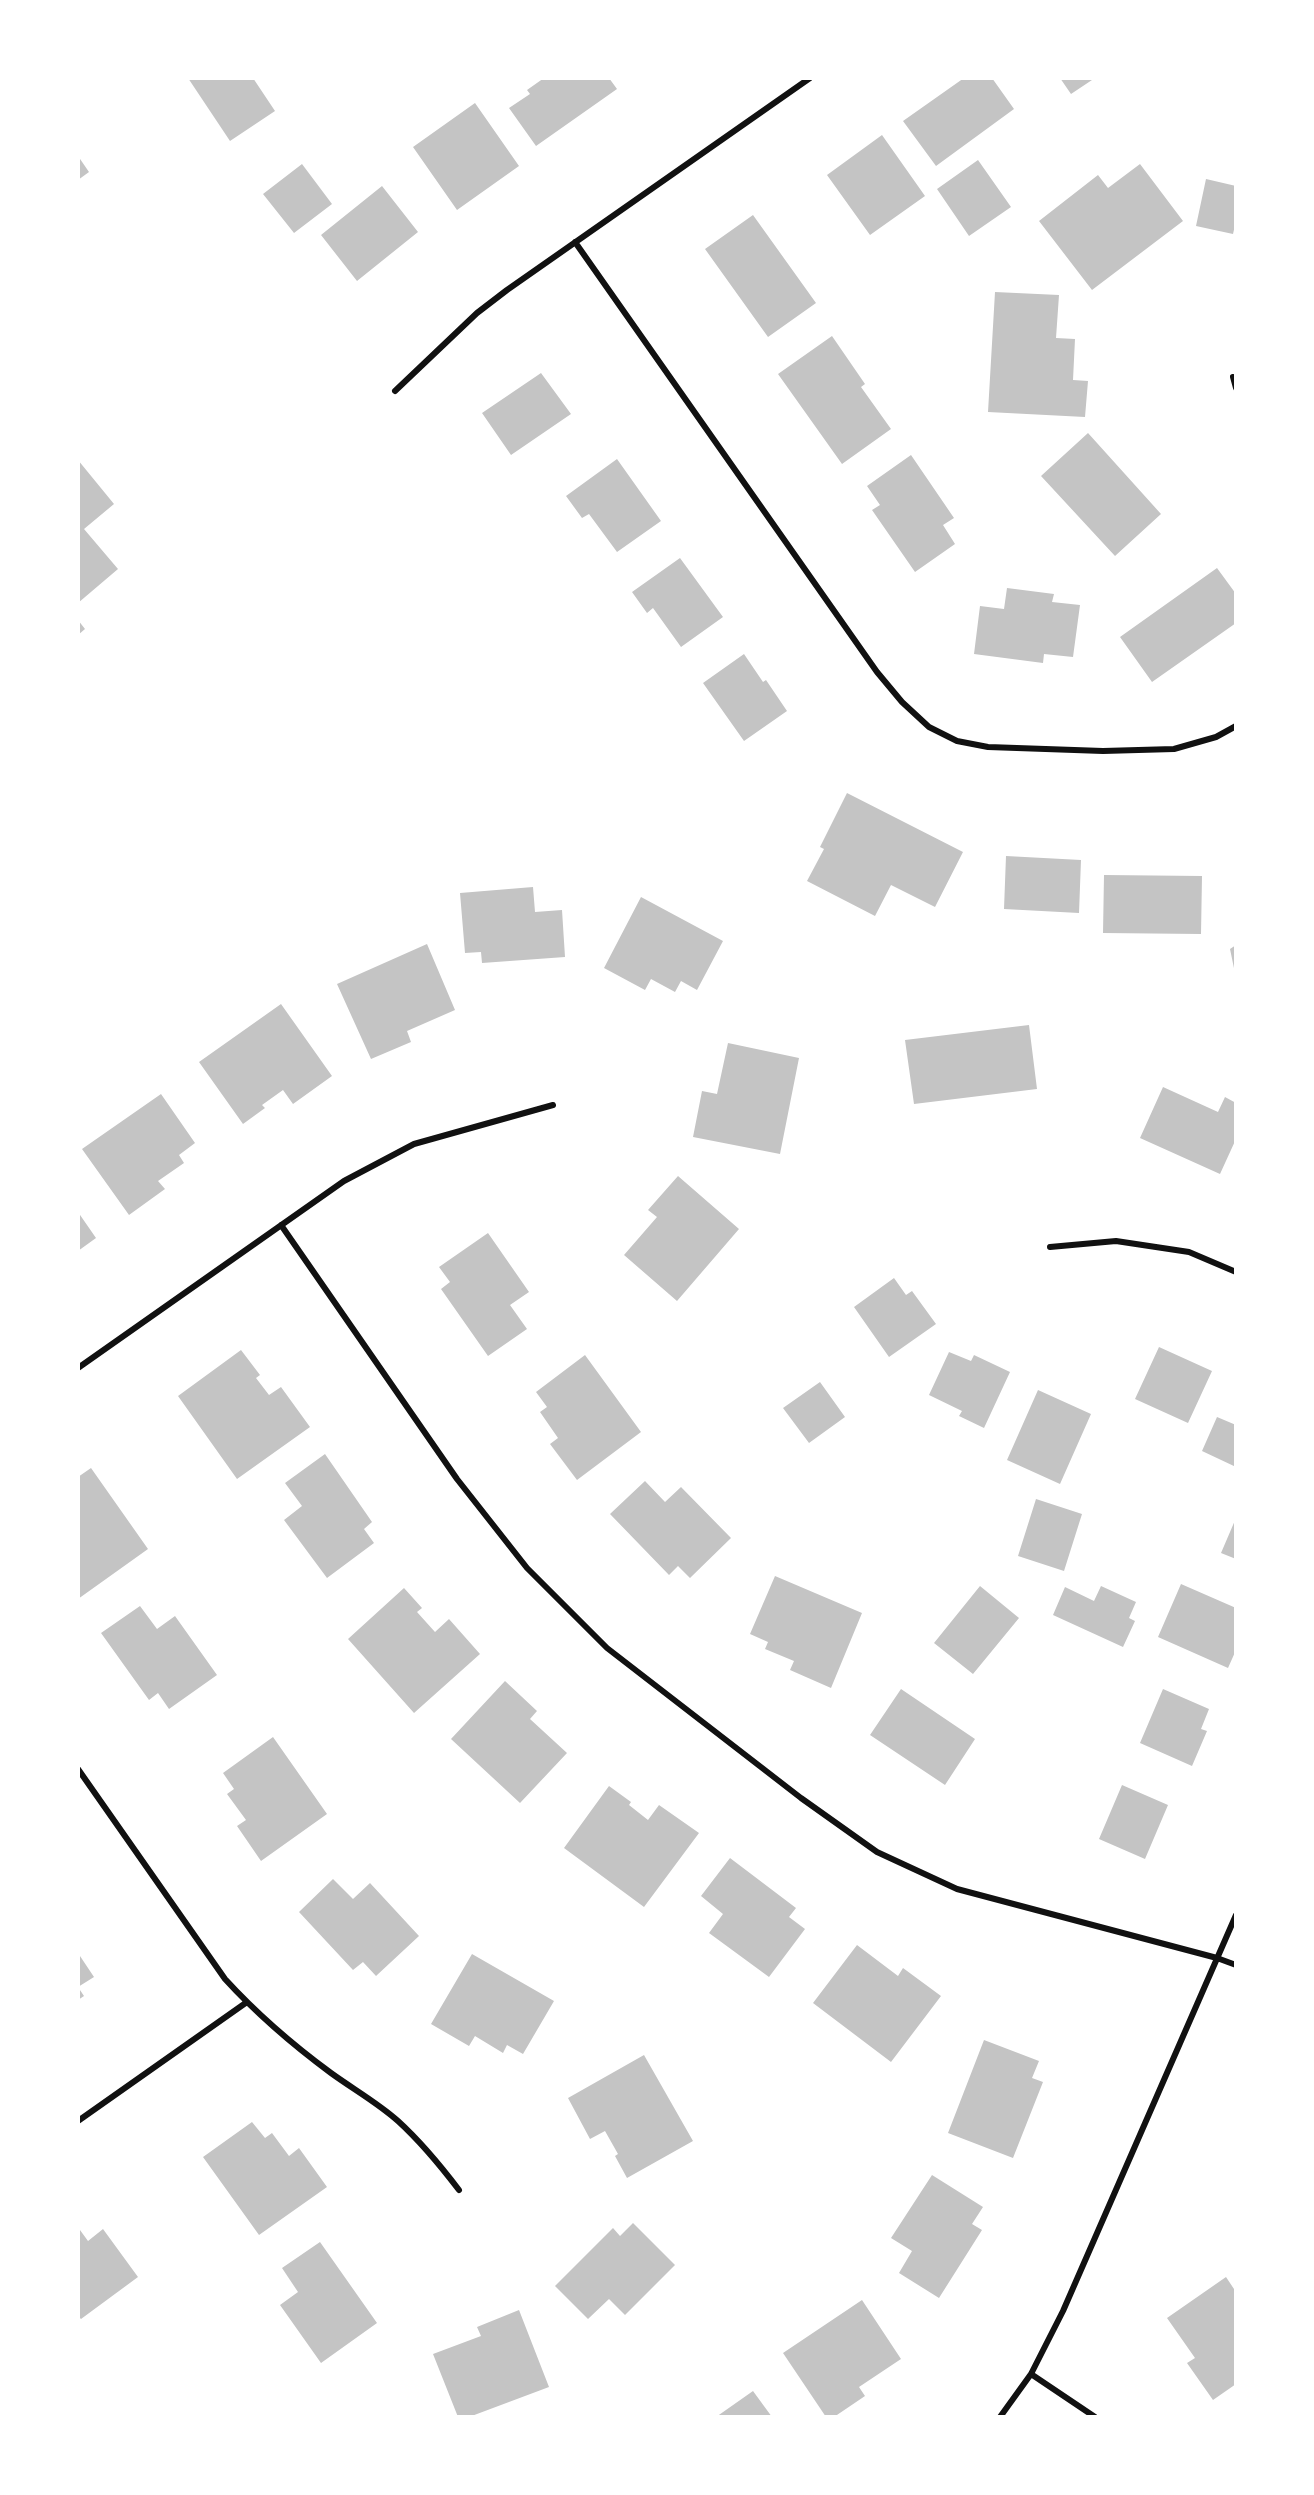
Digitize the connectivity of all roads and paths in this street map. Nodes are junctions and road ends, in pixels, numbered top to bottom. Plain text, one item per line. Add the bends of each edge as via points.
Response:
1 (810, 78) edge
2 (575, 242) junction
3 (1233, 377) dead end
4 (1236, 388) edge
5 (396, 391) dead end
6 (1236, 726) edge
7 (553, 1104) dead end
8 (281, 1225) junction
9 (1050, 1247) dead end
10 (1236, 1272) edge
11 (78, 1368) edge
12 (78, 1769) edge
13 (1236, 1915) edge
14 (1217, 1958) junction
15 (1236, 1965) edge
16 (247, 2002) junction
17 (78, 2121) edge
18 (459, 2190) dead end
19 (1031, 2374) junction
20 (1000, 2417) edge
21 (1095, 2417) edge

1 - 2 street
2 - 5 street via 477,313
2 - 6 street via 877,672 929,727 957,741 988,747 1103,751 1174,749 1216,737
3 - 4 street
7 - 8 street via 414,1144 345,1181
8 - 11 street
8 - 14 street via 457,1479 527,1568 607,1648 877,1852 957,1889
9 - 10 street via 1116,1241 1189,1252
12 - 16 street via 205,1952
13 - 14 street
14 - 15 street
14 - 19 street via 1063,2311
16 - 17 street
16 - 18 street via 329,2072 396,2119 431,2153
19 - 20 street
19 - 21 street

